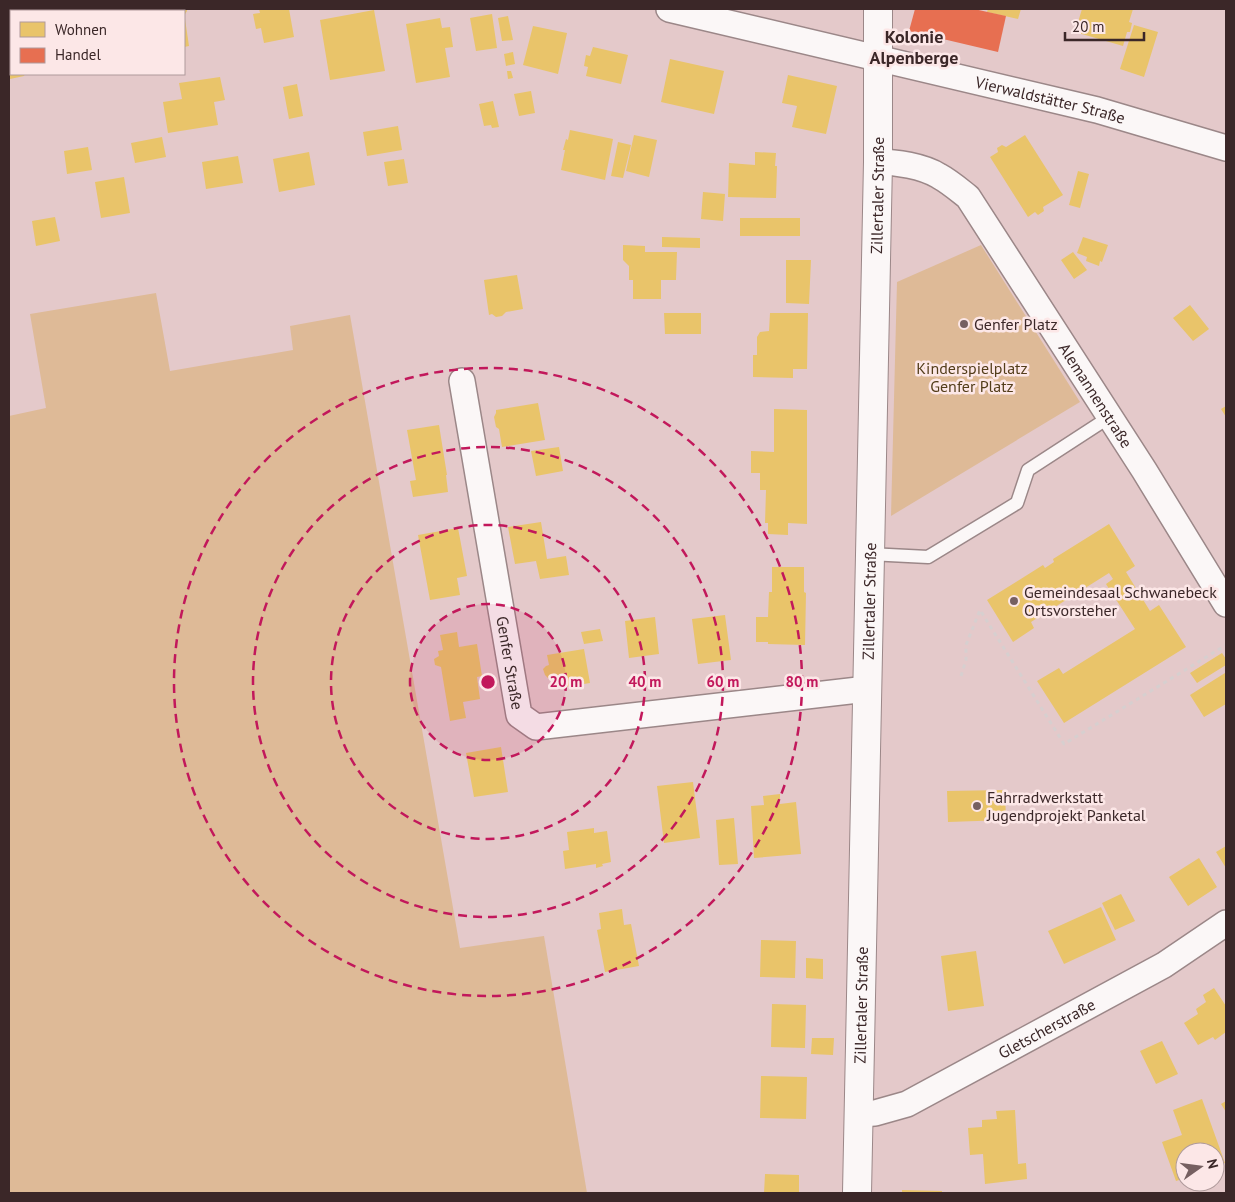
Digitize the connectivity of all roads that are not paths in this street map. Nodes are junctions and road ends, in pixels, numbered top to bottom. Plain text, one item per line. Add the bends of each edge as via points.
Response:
1 (669, 9) edge
2 (878, 9) edge
3 (878, 58) junction
4 (1226, 148) edge
5 (878, 162) junction
6 (462, 381) dead end
7 (1108, 418) junction
8 (869, 554) junction
9 (1226, 604) edge
10 (868, 689) junction
11 (1226, 923) edge
12 (859, 1114) junction
13 (857, 1193) edge

1 - 3 street, Vierwaldstätter Straße
2 - 3 street, Zillertaler Straße
3 - 4 street, Vierwaldstätter Straße via 1097,110
3 - 5 street, Zillertaler Straße
5 - 7 street, Alemannenstraße via 893,162 938,175 968,197
5 - 8 street, Zillertaler Straße
6 - 10 street, Genfer Straße via 519,715 536,727
7 - 8 lane via 1028,470 1017,503 928,557
7 - 9 street, Alemannenstraße via 1144,470
8 - 10 street, Zillertaler Straße
10 - 12 street, Zillertaler Straße
11 - 12 street, Gletscherstraße via 1164,965 908,1104
12 - 13 street, Zillertaler Straße

